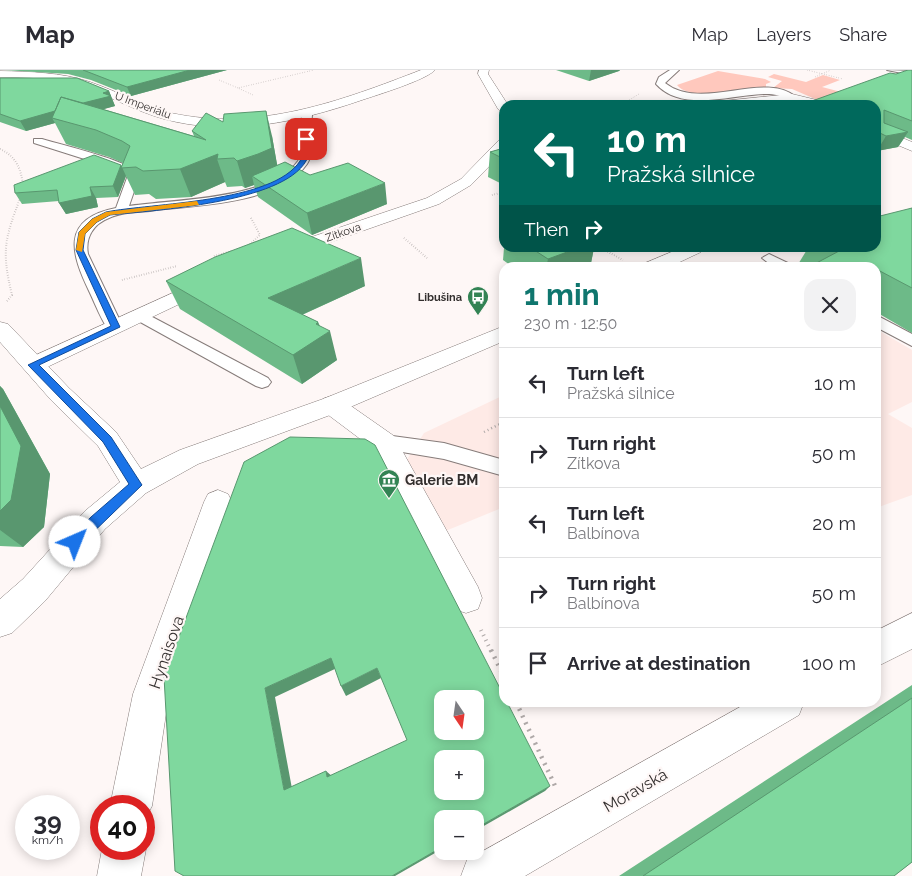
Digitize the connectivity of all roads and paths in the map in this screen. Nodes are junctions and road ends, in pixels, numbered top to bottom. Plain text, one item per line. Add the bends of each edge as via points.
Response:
1 (314, 70) edge
2 (430, 70) edge
3 (484, 70) edge
4 (675, 70) edge
5 (807, 70) edge
6 (891, 70) edge
7 (912, 73) edge
8 (0, 74) edge
9 (843, 78) dead end
10 (219, 80) dead end
11 (0, 83) edge
12 (84, 83) junction
13 (238, 88) junction
14 (639, 94) dead end
15 (255, 96) dead end
16 (792, 97) junction
17 (629, 100) edge
18 (766, 100) edge
19 (807, 100) edge
20 (499, 103) edge
21 (308, 114) junction
22 (881, 133) edge
23 (38, 141) dead end
24 (912, 147) edge
25 (499, 148) edge
26 (0, 149) edge
27 (23, 188) edge
28 (22, 192) edge
29 (120, 211) junction
30 (253, 223) dead end
31 (247, 247) edge
32 (608, 252) edge
33 (686, 252) edge
34 (273, 257) edge
35 (769, 258) dead end
36 (626, 262) edge
37 (664, 262) edge
38 (776, 262) edge
39 (220, 278) edge
40 (6, 302) dead end
41 (139, 316) junction
42 (881, 323) edge
43 (116, 327) junction
44 (0, 329) edge
45 (499, 335) edge
46 (912, 342) edge
47 (33, 365) junction
48 (262, 382) dead end
49 (332, 405) junction
50 (385, 443) junction
51 (499, 467) edge
52 (136, 485) junction
53 (218, 502) dead end
54 (466, 598) joint
55 (0, 621) edge
56 (912, 630) edge
57 (881, 647) edge
58 (499, 667) edge
59 (518, 707) edge
60 (777, 707) edge
61 (133, 795) edge
62 (574, 825) junction
63 (122, 860) edge
64 (119, 876) edge
65 (483, 876) edge

1 - 13 path
2 - 21 street, U Imperiálu via 338,106
3 - 20 street via 483,74
4 - 16 lane via 660,84 677,93 711,96 770,91
5 - 9 path
6 - 7 lane
8 - 12 street, U Imperiálu via 56,76
10 - 13 path
11 - 12 street
12 - 21 street, U Imperiálu via 184,119 234,122
13 - 15 path
14 - 17 path
16 - 18 street
16 - 19 street
21 - 29 lane via 306,154 302,162 296,170 272,184 202,203
22 - 24 street
23 - 29 lane via 134,174
25 - 34 street, Zítkova via 466,182 433,201
26 - 27 path via 19,165
28 - 40 path via 6,236 5,267 12,295
29 - 43 lane via 94,221 82,234 79,250
30 - 31 path via 260,236
32 - 36 path
33 - 37 street
35 - 38 lane
39 - 41 street
41 - 43 street
41 - 48 lane
42 - 46 lane
43 - 47 street
44 - 47 street
45 - 49 street
47 - 52 street via 107,440
49 - 50 street
49 - 52 street via 189,456
50 - 51 lane via 444,452
50 - 54 street
52 - 55 street via 96,520 34,590
53 - 61 street, Hynaisova via 151,694
54 - 58 path
56 - 57 street
59 - 62 path
60 - 62 street, Moravská
62 - 65 street, Moravská
63 - 64 street

